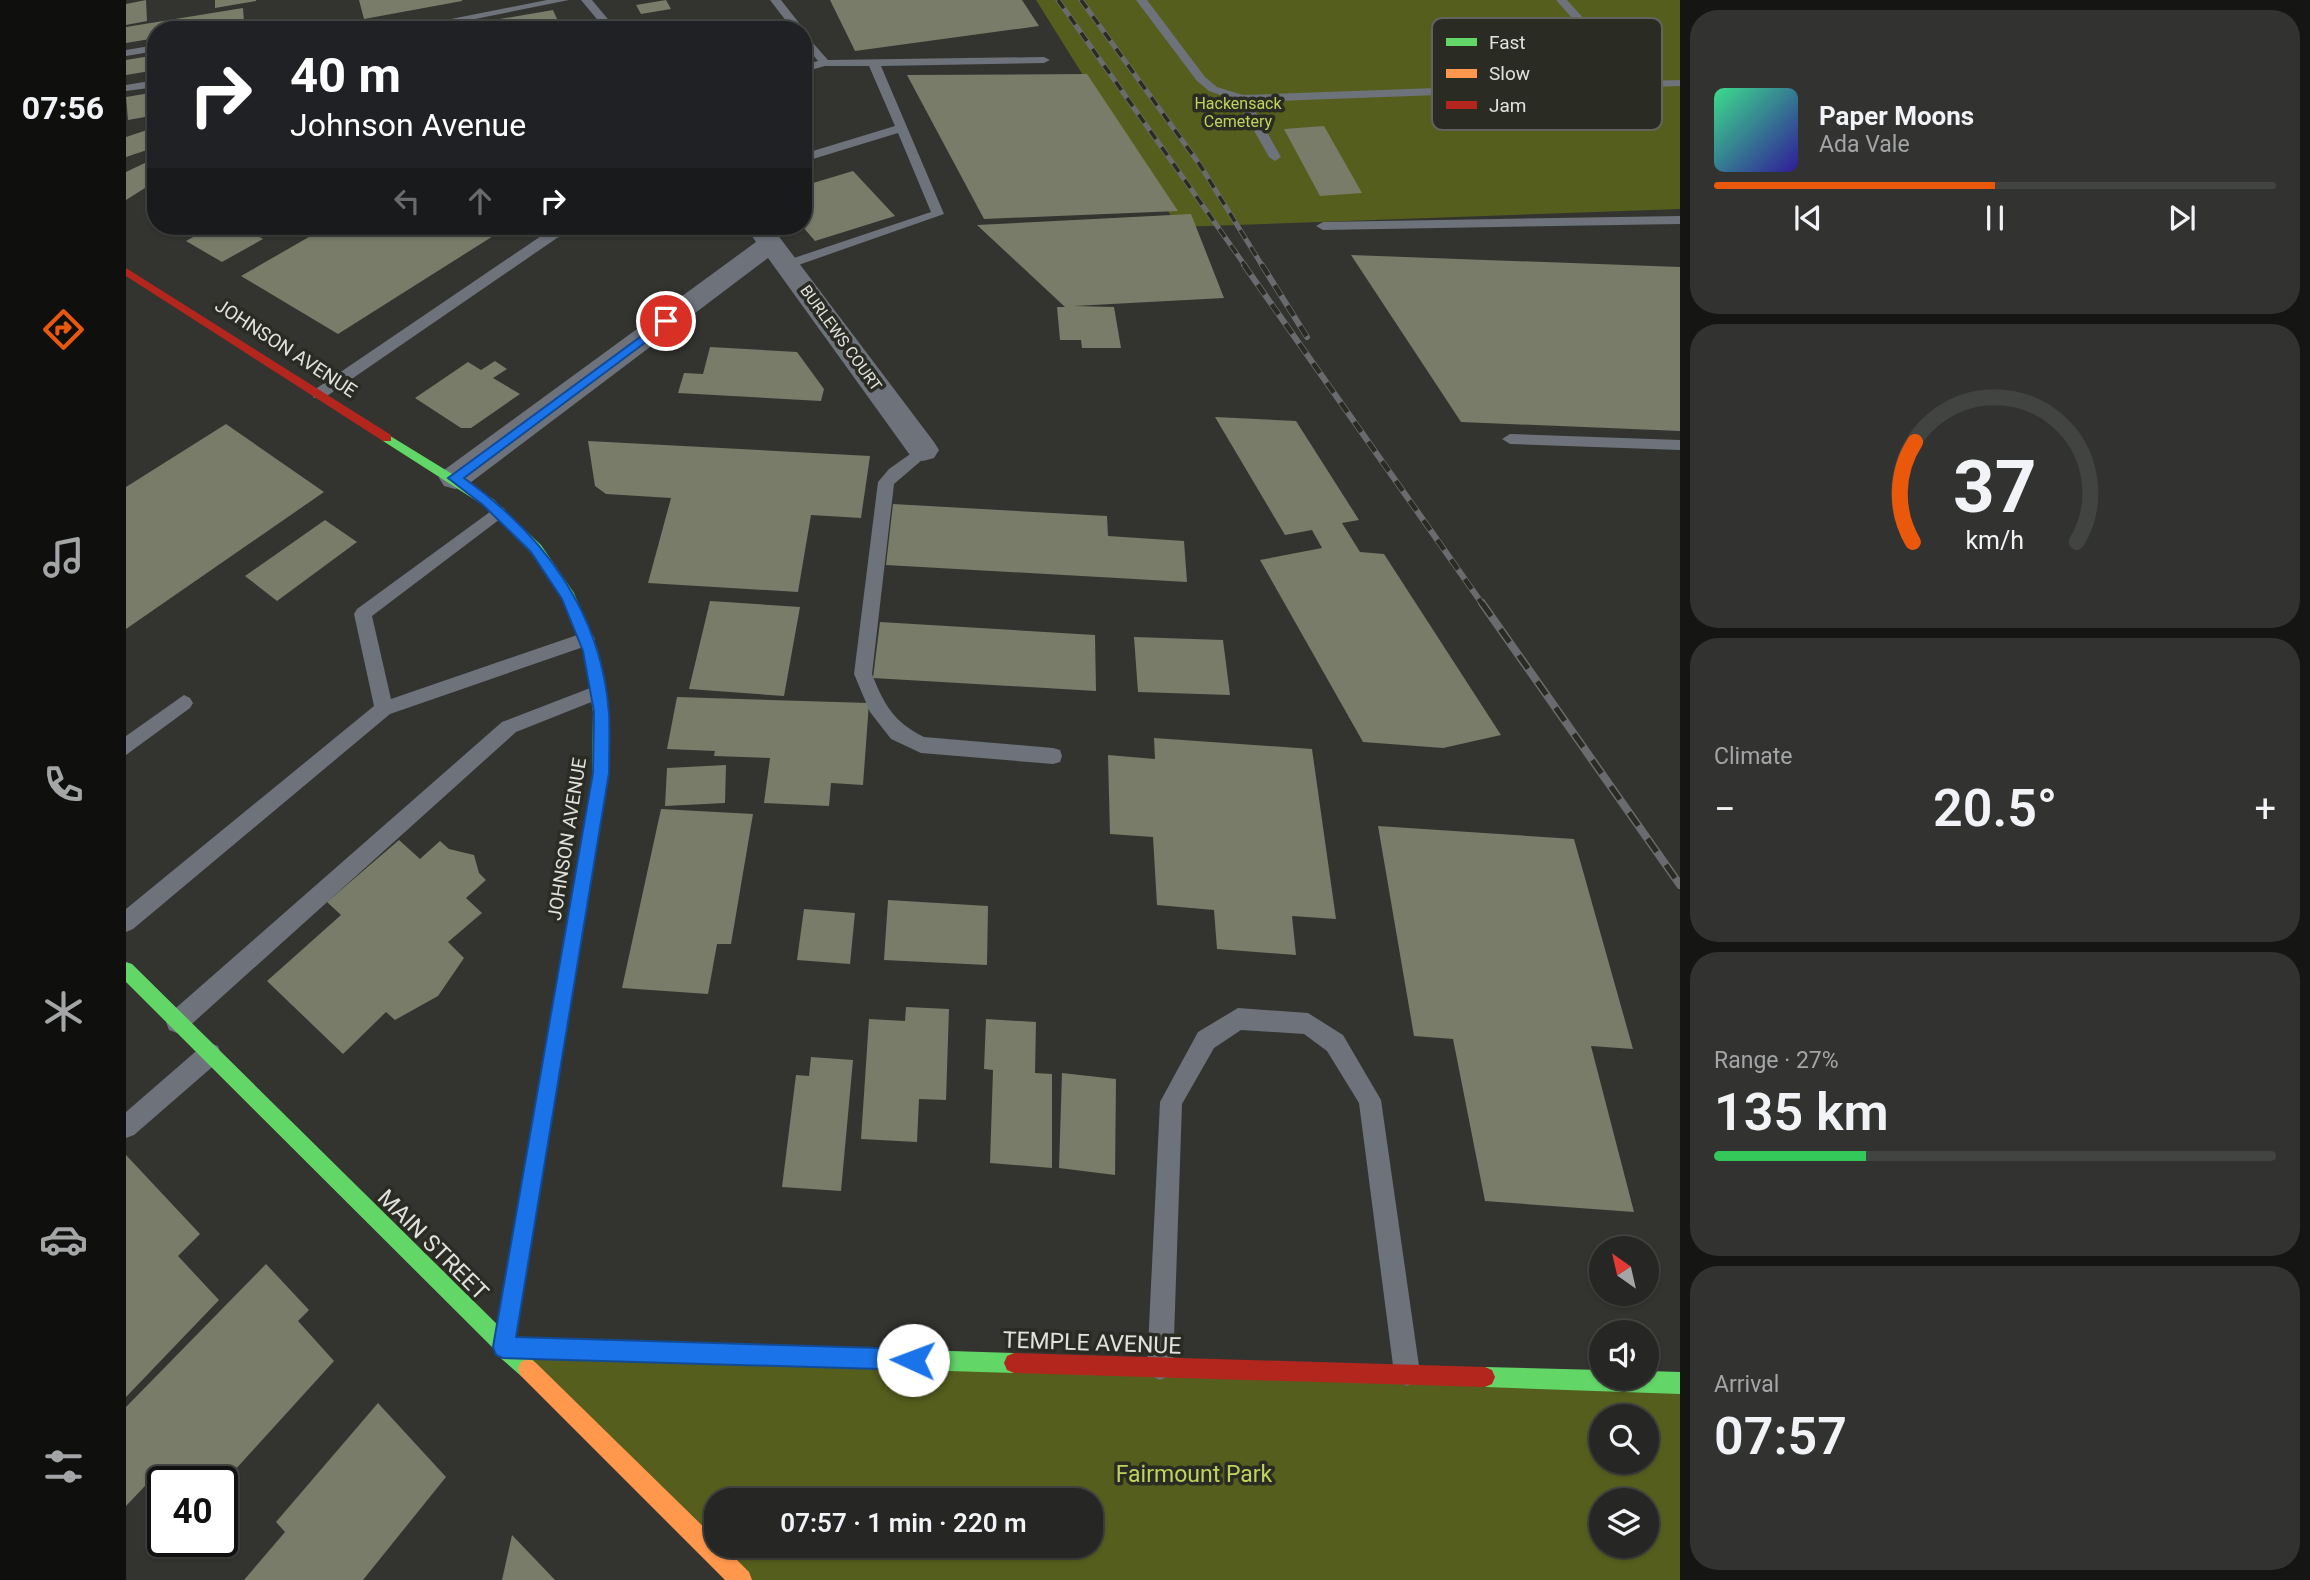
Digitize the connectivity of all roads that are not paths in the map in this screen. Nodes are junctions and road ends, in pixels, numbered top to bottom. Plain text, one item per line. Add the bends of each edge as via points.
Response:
1 (564, 0) edge
2 (586, 0) edge
3 (775, 0) edge
4 (1140, 0) edge
5 (1561, 0) edge
6 (1577, 18) edge
7 (450, 21) edge
8 (604, 21) edge
9 (792, 21) edge
10 (812, 46) edge
11 (147, 50) edge
12 (126, 53) edge
13 (1044, 60) dead end
14 (873, 61) junction
15 (825, 63) junction
16 (812, 67) edge
17 (1680, 83) edge
18 (147, 84) edge
19 (1662, 84) edge
20 (126, 88) edge
21 (1432, 92) edge
22 (1242, 99) junction
23 (901, 128) junction
24 (812, 155) edge
25 (1275, 157) dead end
26 (1680, 219) edge
27 (1323, 226) dead end
28 (552, 235) edge
29 (772, 245) edge
30 (126, 271) edge
31 (318, 394) junction
32 (1510, 439) dead end
33 (1680, 445) edge
34 (923, 450) joint
35 (455, 478) junction
36 (498, 512) junction
37 (586, 639) junction
38 (598, 692) junction
39 (184, 703) dead end
40 (384, 709) junction
41 (126, 747) edge
42 (1053, 756) dead end
43 (126, 922) edge
44 (126, 970) edge
45 (177, 1022) junction
46 (210, 1054) junction
47 (126, 1127) edge
48 (503, 1347) junction
49 (1160, 1368) junction
50 (1408, 1375) junction
51 (1680, 1383) edge
52 (741, 1580) edge

1 - 7 lane
2 - 8 lane
3 - 9 lane
4 - 22 lane via 1201,79 1213,89
5 - 6 lane
10 - 15 lane
11 - 12 lane
13 - 14 lane
14 - 15 lane
14 - 23 lane
15 - 16 lane
17 - 19 lane
18 - 20 lane
21 - 22 lane
22 - 25 lane
23 - 24 lane
23 - 29 lane via 938,214
26 - 27 lane
28 - 31 lane
29 - 34 street, BURLEWS COURT
29 - 35 street
30 - 31 main road, JOHNSON AVENUE
31 - 35 main road, JOHNSON AVENUE
32 - 33 lane
34 - 42 lane via 886,482 863,674 876,708 898,733 921,745
35 - 36 main road, JOHNSON AVENUE
36 - 37 main road, JOHNSON AVENUE via 536,549 569,597
36 - 40 lane via 363,614
37 - 38 main road, JOHNSON AVENUE
37 - 40 lane
38 - 45 lane via 509,727
38 - 48 main road, JOHNSON AVENUE via 601,773
39 - 41 lane
40 - 43 lane
44 - 45 main road, MAIN STREET
45 - 46 main road, MAIN STREET
46 - 47 lane
46 - 48 main road, MAIN STREET
48 - 49 main road, TEMPLE AVENUE
48 - 52 main road, MAIN STREET
49 - 50 main road, TEMPLE AVENUE
49 - 50 lane via 1171,1102 1206,1040 1238,1019 1308,1024 1335,1043 1370,1100
50 - 51 main road, TEMPLE AVENUE

